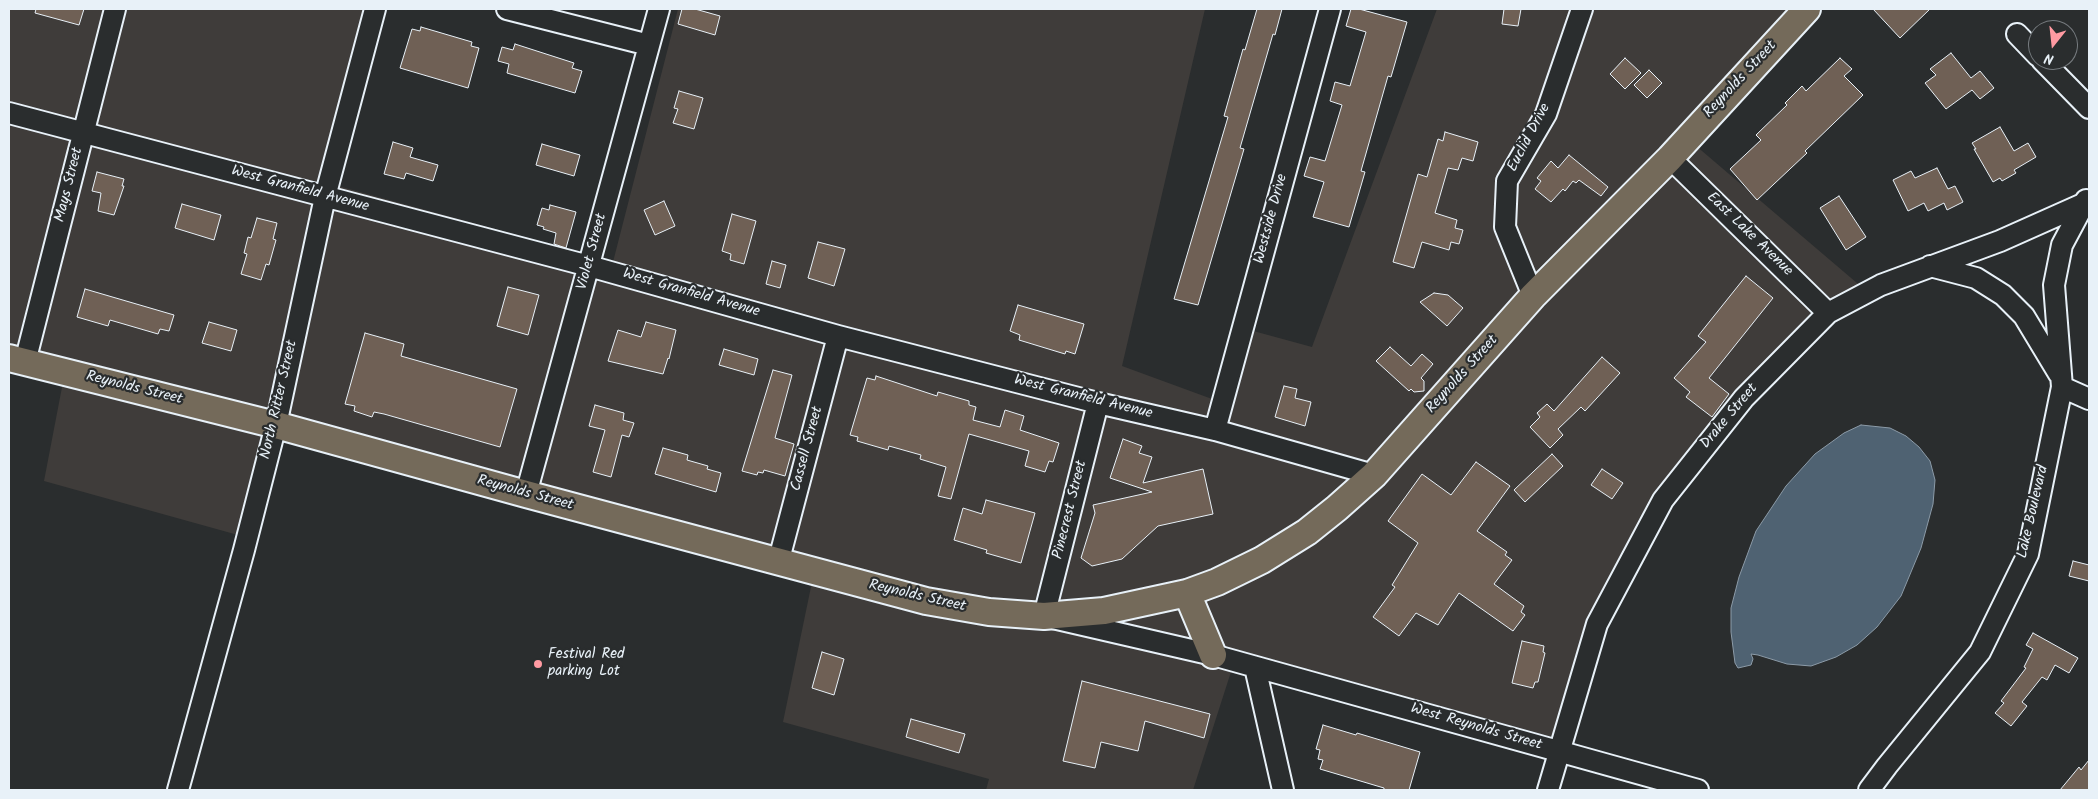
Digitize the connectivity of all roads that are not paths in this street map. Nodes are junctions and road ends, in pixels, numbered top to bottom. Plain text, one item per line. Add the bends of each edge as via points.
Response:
1 (115, 9) edge
2 (375, 9) edge
3 (507, 9) edge
4 (659, 9) edge
5 (1330, 9) edge
6 (1582, 9) edge
7 (1807, 9) edge
8 (2017, 34) dead end
9 (649, 45) junction
10 (2028, 46) edge
11 (2052, 70) edge
12 (2089, 108) edge
13 (9, 113) edge
14 (84, 133) junction
15 (1670, 158) junction
16 (325, 197) junction
17 (2086, 200) edge
18 (589, 266) junction
19 (1930, 266) junction
20 (1533, 296) junction
21 (1828, 313) junction
22 (838, 336) junction
23 (17, 360) edge
24 (2061, 383) junction
25 (2089, 399) edge
26 (1098, 403) junction
27 (276, 425) junction
28 (1215, 430) junction
29 (1374, 475) junction
30 (526, 494) junction
31 (778, 562) junction
32 (1187, 593) junction
33 (1044, 616) junction
34 (1213, 655) junction
35 (1255, 667) junction
36 (1559, 751) junction
37 (178, 790) edge
38 (1283, 790) edge
39 (1548, 790) edge
40 (1698, 790) edge
41 (1869, 790) edge

1 - 14 street, Mays Street
2 - 16 street, North Ritter Street
3 - 9 street
4 - 9 street, Violet Street
5 - 28 street, Westside Drive
6 - 20 street, Euclid Drive via 1546,114 1506,181 1505,227
7 - 15 main road, Reynolds Street
8 - 10 street
9 - 18 street, Violet Street
11 - 12 street
13 - 14 street, West Granfield Avenue
14 - 16 street, West Granfield Avenue
14 - 23 street, Mays Street
15 - 20 main road, Reynolds Street
15 - 21 street, East Lake Avenue
16 - 18 street, West Granfield Avenue
16 - 27 street, North Ritter Street
17 - 19 street, Drake Street via 2000,240
17 - 24 street, Lake Boulevard via 2062,245 2054,285
18 - 22 street, West Granfield Avenue
18 - 30 street, Violet Street
19 - 21 street, Drake Street via 1880,285
19 - 24 street via 1976,278 2003,295 2024,316
20 - 29 main road, Reynolds Street
21 - 36 street, Drake Street via 1744,398 1663,500 1597,624
22 - 26 street, West Granfield Avenue
22 - 31 street, Cassell Street
23 - 27 main road, Reynolds Street
24 - 25 street
24 - 41 street, Lake Boulevard via 2028,554 1980,652
26 - 28 street, West Granfield Avenue
26 - 33 street, Pinecrest Street
27 - 30 main road, Reynolds Street
27 - 37 street, North Ritter Street
28 - 29 street, West Granfield Avenue
29 - 32 main road, Reynolds Street via 1307,532 1262,560
30 - 31 main road, Reynolds Street
31 - 33 main road, Reynolds Street via 926,601 989,612
32 - 33 main road, Reynolds Street via 1104,611
32 - 34 main road
33 - 34 street, Reynolds Street
34 - 35 street, Reynolds Street
35 - 36 street, West Reynolds Street
35 - 38 street
36 - 39 street, Drake Street
36 - 40 street, West Reynolds Street

